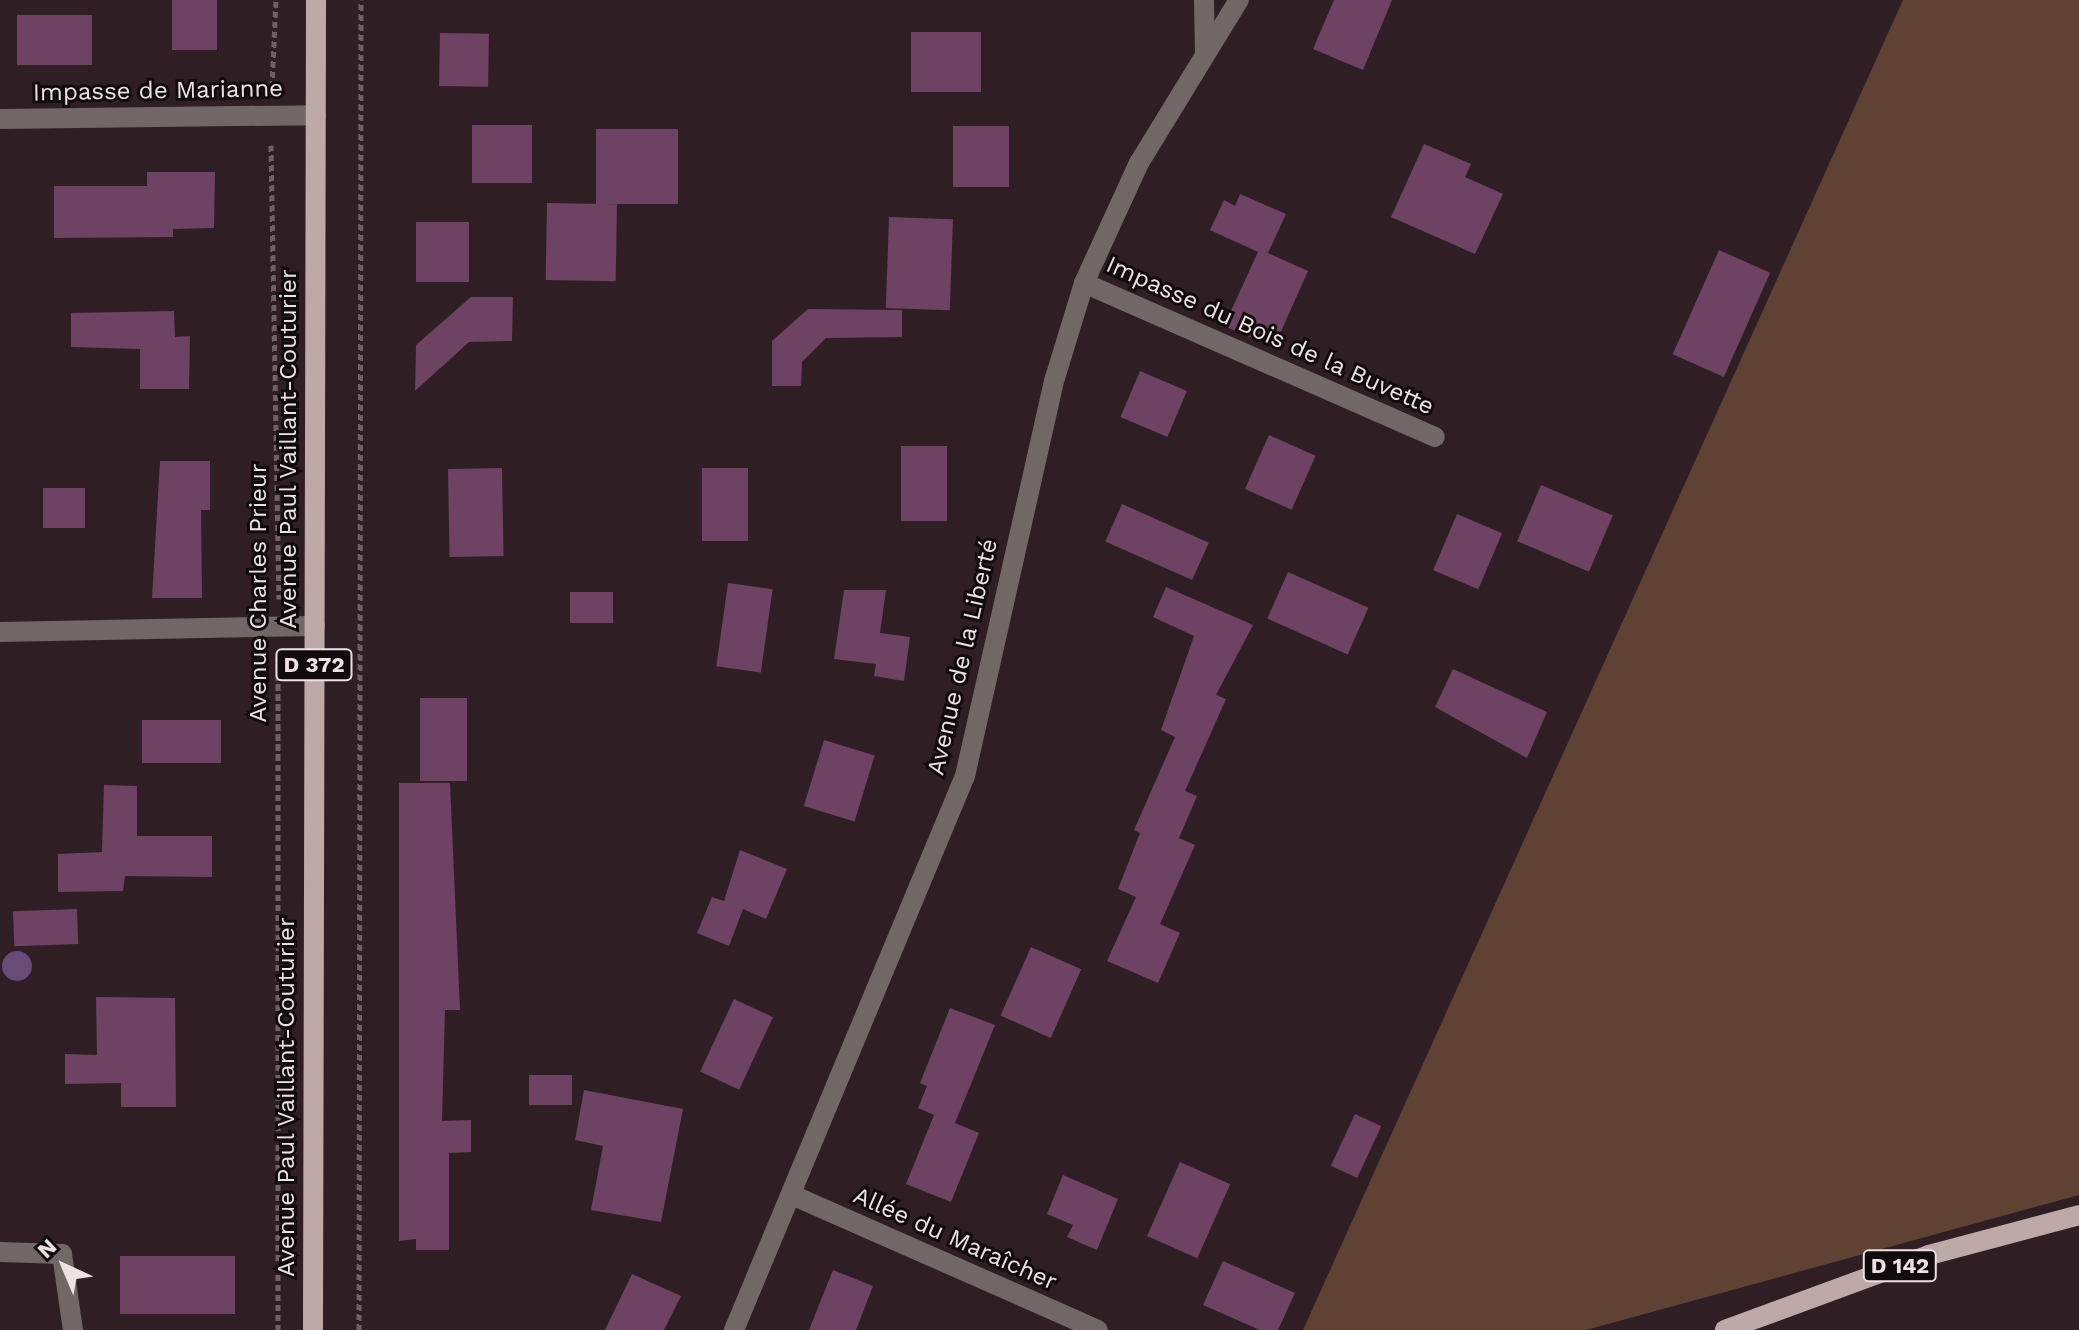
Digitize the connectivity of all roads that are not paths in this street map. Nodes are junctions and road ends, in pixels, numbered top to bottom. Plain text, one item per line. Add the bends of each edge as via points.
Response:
1 (316, 0) edge
2 (1204, 0) edge
3 (1239, 0) edge
4 (1205, 52) junction
5 (316, 115) junction
6 (0, 119) edge
7 (1084, 283) junction
8 (1435, 437) dead end
9 (315, 626) junction
10 (0, 632) edge
11 (792, 1195) junction
12 (2079, 1215) edge
13 (0, 1252) edge
14 (73, 1330) edge
15 (313, 1330) edge
16 (734, 1330) edge
17 (1098, 1330) edge
18 (1725, 1330) edge

1 - 5 main road, Avenue Paul Vaillant-Couturier / D 372
2 - 4 street
3 - 4 street, Avenue de la Liberté
4 - 7 street, Avenue de la Liberté via 1139,163
5 - 6 street, Impasse de Marianne
5 - 9 main road, Avenue Paul Vaillant-Couturier / D 372
7 - 8 street, Impasse du Bois de la Buvette
7 - 11 street, Avenue de la Liberté via 1034,463 965,776
9 - 10 street
9 - 15 main road, Avenue Paul Vaillant-Couturier / D 372
11 - 16 street, Avenue de la Liberté
11 - 17 street, Allée du Maraîcher
12 - 18 main road, D 142 via 1929,1255
13 - 14 street via 62,1254

